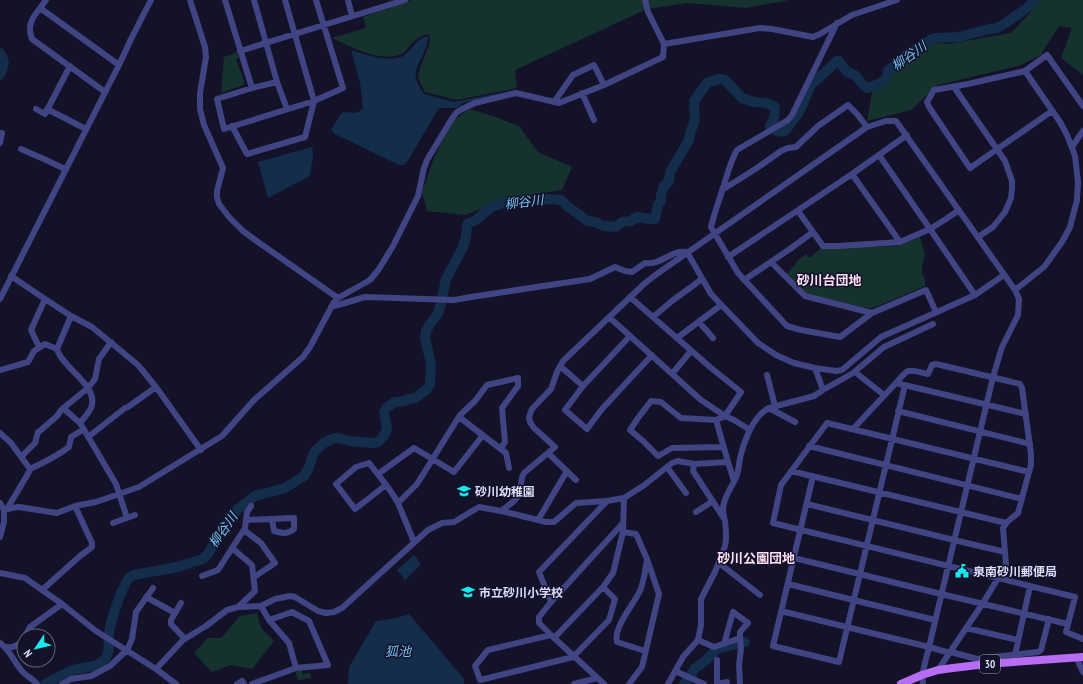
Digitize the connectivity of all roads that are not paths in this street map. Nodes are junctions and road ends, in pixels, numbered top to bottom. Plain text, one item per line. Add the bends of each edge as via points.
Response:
1 (46, 0) edge
2 (151, 0) edge
3 (190, 0) edge
4 (225, 0) edge
5 (254, 0) edge
6 (285, 0) edge
7 (316, 0) edge
8 (348, 0) edge
9 (379, 0) edge
10 (405, 0) edge
11 (645, 0) edge
12 (897, 0) edge
13 (381, 7) junction
14 (40, 8) junction
15 (352, 16) junction
16 (837, 23) junction
17 (324, 25) junction
18 (295, 34) junction
19 (266, 42) junction
20 (664, 44) junction
21 (240, 50) junction
22 (119, 65) junction
23 (70, 66) junction
24 (1025, 71) junction
25 (277, 82) junction
26 (604, 85) junction
27 (954, 87) junction
28 (252, 88) junction
29 (105, 92) junction
30 (582, 93) junction
31 (314, 101) junction
32 (554, 102) junction
33 (1083, 106) edge
34 (36, 109) dead end
35 (287, 109) junction
36 (47, 110) junction
37 (1052, 111) junction
38 (594, 120) dead end
39 (232, 126) junction
40 (867, 127) junction
41 (86, 129) junction
42 (1083, 131) edge
43 (2, 133) dead end
44 (907, 135) junction
45 (0, 143) edge
46 (1072, 147) junction
47 (21, 149) dead end
48 (998, 150) junction
49 (879, 155) junction
50 (65, 170) junction
51 (852, 174) junction
52 (722, 190) junction
53 (959, 210) junction
54 (798, 211) junction
55 (930, 229) junction
56 (813, 232) junction
57 (713, 233) junction
58 (978, 237) junction
59 (900, 242) junction
60 (687, 252) junction
61 (728, 257) junction
62 (771, 262) junction
63 (1004, 275) junction
64 (11, 276) junction
65 (702, 279) junction
66 (744, 280) junction
67 (1015, 290) junction
68 (975, 295) junction
69 (630, 297) junction
70 (338, 298) junction
71 (0, 299) edge
72 (45, 299) junction
73 (721, 305) junction
74 (331, 307) junction
75 (936, 312) junction
76 (872, 313) junction
77 (71, 316) junction
78 (609, 317) junction
79 (653, 317) junction
80 (698, 322) junction
81 (933, 324) dead end
82 (630, 336) junction
83 (677, 338) junction
84 (714, 338) dead end
85 (111, 342) junction
86 (39, 347) junction
87 (57, 349) junction
88 (691, 351) junction
89 (652, 355) junction
90 (560, 366) junction
91 (815, 368) junction
92 (0, 370) edge
93 (855, 372) junction
94 (672, 374) junction
95 (767, 375) dead end
96 (993, 377) junction
97 (896, 383) junction
98 (905, 385) junction
99 (583, 386) junction
100 (156, 387) junction
101 (88, 388) junction
102 (823, 390) junction
103 (884, 395) junction
104 (987, 405) junction
105 (772, 407) junction
106 (63, 408) junction
107 (898, 411) junction
108 (1026, 414) junction
109 (725, 416) junction
110 (459, 417) junction
111 (716, 420) junction
112 (795, 422) dead end
113 (80, 423) junction
114 (84, 429) junction
115 (853, 429) junction
116 (750, 430) junction
117 (980, 431) junction
118 (0, 433) edge
119 (483, 435) junction
120 (88, 437) junction
121 (892, 439) junction
122 (1030, 444) junction
123 (809, 446) junction
124 (723, 447) junction
125 (501, 448) junction
126 (201, 450) junction
127 (548, 453) junction
128 (21, 457) junction
129 (432, 459) junction
130 (974, 459) junction
131 (728, 462) junction
132 (694, 464) junction
133 (886, 466) junction
134 (667, 467) junction
135 (509, 468) dead end
136 (30, 469) junction
137 (791, 471) junction
138 (566, 472) junction
139 (1029, 472) junction
140 (378, 474) junction
141 (813, 476) junction
142 (576, 480) dead end
143 (734, 481) junction
144 (386, 485) junction
145 (967, 486) junction
146 (879, 492) junction
147 (686, 493) dead end
148 (120, 494) junction
149 (624, 498) junction
150 (1022, 499) junction
151 (713, 500) junction
152 (607, 501) junction
153 (398, 503) junction
154 (807, 504) junction
155 (75, 506) junction
156 (251, 506) dead end
157 (3, 508) edge
158 (501, 511) junction
159 (696, 512) dead end
160 (960, 512) junction
161 (135, 515) dead end
162 (127, 518) junction
163 (724, 518) junction
164 (272, 519) dead end
165 (246, 520) junction
166 (538, 520) junction
167 (872, 520) junction
168 (113, 523) dead end
169 (623, 523) junction
170 (1006, 523) junction
171 (244, 530) junction
172 (801, 530) junction
173 (623, 532) junction
174 (0, 537) edge
175 (954, 540) junction
176 (414, 542) junction
177 (866, 547) junction
178 (232, 548) junction
179 (1005, 552) junction
180 (794, 558) junction
181 (647, 559) junction
182 (719, 563) junction
183 (948, 565) junction
184 (0, 573) edge
185 (860, 574) junction
186 (202, 576) dead end
187 (254, 577) junction
188 (998, 578) junction
189 (788, 584) junction
190 (1030, 586) junction
191 (603, 587) junction
192 (153, 588) dead end
193 (42, 590) junction
194 (941, 594) junction
195 (760, 595) dead end
196 (146, 597) junction
197 (854, 600) junction
198 (551, 602) junction
199 (181, 603) dead end
200 (983, 603) junction
201 (62, 604) junction
202 (261, 606) junction
203 (238, 608) junction
204 (781, 611) junction
205 (175, 613) junction
206 (1023, 613) junction
207 (269, 620) junction
208 (935, 620) junction
209 (1049, 620) junction
210 (1068, 624) junction
211 (847, 627) junction
212 (29, 628) edge
213 (966, 628) junction
214 (552, 636) junction
215 (740, 638) junction
216 (185, 639) junction
217 (1083, 639) edge
218 (698, 640) junction
219 (1018, 640) junction
220 (724, 644) junction
221 (3, 645) edge
222 (16, 647) edge
223 (929, 647) junction
224 (127, 650) junction
225 (646, 651) junction
226 (950, 652) junction
227 (1015, 655) junction
228 (573, 657) junction
229 (1080, 658) edge
230 (717, 660) dead end
231 (296, 668) junction
232 (156, 669) junction
233 (938, 670) junction
234 (675, 671) junction
235 (1083, 672) edge
236 (922, 675) junction
237 (79, 678) junction
238 (597, 678) junction
239 (726, 682) dead end
240 (37, 684) edge
241 (62, 684) edge
242 (84, 684) edge
243 (176, 684) edge
244 (237, 684) edge
245 (244, 684) edge
246 (252, 684) edge
247 (574, 684) edge
248 (604, 684) edge
249 (629, 684) edge
250 (668, 684) edge
251 (704, 684) edge
252 (717, 684) edge
253 (740, 684) edge
254 (900, 684) edge
255 (923, 684) edge

1 - 14 street
2 - 22 street
3 - 70 street via 206,57 200,109 204,125 223,168 217,191 219,204 243,231
4 - 21 street
5 - 19 street
6 - 18 street
7 - 17 street
8 - 15 street
9 - 13 street
10 - 13 street
11 - 20 street via 648,12
12 - 16 street via 852,15
13 - 15 street
14 - 22 street
14 - 23 street via 32,19 29,32 32,38
15 - 17 street
16 - 20 street via 813,37 760,28
16 - 52 street via 792,115 788,120 737,150
17 - 18 street
17 - 31 street via 344,88
18 - 19 street
18 - 31 street
19 - 21 street
19 - 25 street
20 - 26 street via 663,57
21 - 28 street
22 - 29 street
23 - 29 street
23 - 36 street
24 - 27 street
24 - 33 street via 1047,55
24 - 37 street
25 - 28 street
25 - 35 street
26 - 30 street
26 - 32 street via 594,65 573,75
27 - 48 street
27 - 48 street via 934,90 927,102 970,168
28 - 39 street via 217,99 224,129
29 - 41 street
30 - 32 street via 559,103
30 - 38 street
31 - 35 street
31 - 39 street via 305,137 247,154
32 - 70 street via 516,93 475,103 456,113 427,160 418,196 379,269 370,280
34 - 36 street via 45,114
35 - 39 street
36 - 41 street
37 - 46 street
37 - 48 street
40 - 44 street via 886,121 896,121
40 - 52 street via 848,105 818,126 796,147 782,151
40 - 57 street
41 - 50 street
42 - 46 street
43 - 45 street
44 - 49 street
44 - 53 street
46 - 67 street via 1078,182 1077,200 1070,228 1044,267
47 - 50 street
48 - 58 street via 1006,161 1010,174 1011,198 1005,212 993,226
49 - 51 street
49 - 55 street
50 - 64 street
51 - 54 street
51 - 59 street
52 - 57 street via 710,227
53 - 55 street
53 - 58 street
54 - 56 street
54 - 61 street
55 - 59 street
55 - 68 street
56 - 59 street via 823,246
56 - 62 street
57 - 60 street
57 - 61 street
58 - 63 street
60 - 65 street
60 - 69 street
60 - 74 street via 681,251 651,264 645,263 632,272 615,267 590,279 454,300 366,297
61 - 66 street
62 - 66 street
62 - 76 street via 805,296
63 - 67 street
63 - 68 street
64 - 71 street
64 - 72 street
65 - 73 street
65 - 79 street
66 - 76 street via 787,326 801,330 840,337
67 - 96 street via 1019,299 1018,315 1002,347
68 - 75 street
69 - 78 street
69 - 79 street
70 - 74 street
72 - 77 street
72 - 86 street via 31,330
73 - 80 street
73 - 91 street via 758,343 794,364
74 - 126 street via 303,357 254,400 222,436
75 - 76 street via 926,290
75 - 91 street via 881,337 842,370
77 - 85 street via 92,327
77 - 87 street
78 - 82 street
78 - 90 street
79 - 83 street
80 - 83 street
80 - 84 street
81 - 93 street via 884,348
82 - 89 street
82 - 99 street
83 - 88 street
85 - 100 street via 138,366
85 - 101 street via 99,360 95,379
86 - 87 street via 45,344
86 - 92 street via 28,362
87 - 101 street via 62,359
88 - 94 street
88 - 109 street via 741,392
89 - 94 street
89 - 99 street via 587,429 565,410
90 - 99 street
90 - 127 street via 551,389 536,404 529,418 534,428 555,447
91 - 102 street
93 - 102 street
93 - 103 street
94 - 109 street via 701,400
95 - 105 street
96 - 97 street via 936,364 928,374 909,370
96 - 104 street
96 - 108 street via 1020,384
97 - 98 street
97 - 103 street
98 - 104 street
98 - 107 street
100 - 120 street
100 - 126 street
101 - 106 street
101 - 113 street via 93,402 88,414
102 - 105 street via 814,396
103 - 115 street
104 - 108 street
104 - 117 street
105 - 112 street
105 - 116 street via 764,410
106 - 113 street
106 - 128 street via 38,432 35,443
107 - 117 street
107 - 121 street
108 - 122 street
109 - 111 street
109 - 116 street
110 - 119 street
110 - 125 street via 488,385 518,378 518,386 502,408 505,442
110 - 129 street
111 - 124 street
111 - 124 street via 681,418 662,402 651,401 630,430 658,456 672,448
113 - 114 street
114 - 120 street
114 - 136 street via 71,437 69,446 64,450
115 - 121 street
115 - 123 street via 827,423
116 - 143 street
117 - 122 street
117 - 130 street
118 - 128 street
119 - 125 street
119 - 129 street via 454,472
120 - 148 street
121 - 130 street
121 - 133 street
122 - 139 street via 1032,465
123 - 133 street
123 - 137 street
124 - 131 street
125 - 135 street via 506,453
126 - 148 street via 139,487
127 - 138 street
127 - 158 street via 524,473 518,496
128 - 136 street
129 - 140 street via 414,448
129 - 153 street via 417,484
130 - 139 street
130 - 145 street
131 - 132 street
131 - 143 street
132 - 134 street via 678,461
132 - 151 street via 693,471
133 - 145 street
133 - 146 street
134 - 147 street
134 - 149 street
136 - 157 street
137 - 141 street
137 - 172 street via 781,485 773,523
138 - 142 street
138 - 166 street
139 - 150 street
140 - 144 street
140 - 144 street via 369,463 356,467 336,484 355,509
141 - 146 street
141 - 154 street
143 - 163 street via 727,493 723,508
144 - 153 street
145 - 150 street
145 - 160 street
146 - 160 street
146 - 167 street
148 - 155 street
148 - 162 street
149 - 152 street
149 - 169 street
150 - 170 street via 1018,513
151 - 159 street
151 - 163 street
152 - 166 street via 576,504 554,522
152 - 198 street via 539,572
153 - 176 street
154 - 167 street
154 - 172 street
155 - 157 street via 57,513 19,507
155 - 193 street via 92,547
156 - 165 street
157 - 174 street via 4,522
158 - 166 street
158 - 176 street via 479,507 454,522 442,523 428,530
160 - 170 street
160 - 175 street
161 - 162 street
162 - 168 street
163 - 182 street via 726,542
164 - 165 street
165 - 171 street
167 - 175 street
167 - 177 street
169 - 173 street
169 - 198 street
170 - 179 street
171 - 178 street
171 - 187 street via 261,543 275,563
172 - 177 street
172 - 180 street
173 - 181 street via 636,534
173 - 191 street via 613,573
175 - 179 street
175 - 183 street
176 - 202 street via 342,608 334,612 318,611 290,596
177 - 183 street
177 - 185 street
178 - 186 street via 218,570
178 - 187 street via 252,565
179 - 188 street via 1006,565
180 - 185 street
180 - 189 street
181 - 225 street via 659,594
181 - 225 street via 640,590 616,638 617,642
182 - 195 street
182 - 218 street via 701,599
183 - 188 street
183 - 194 street
184 - 193 street via 25,578
185 - 194 street
185 - 197 street
187 - 203 street via 255,591
188 - 190 street
188 - 200 street
189 - 197 street
189 - 204 street
190 - 206 street
190 - 210 street via 1075,597
191 - 214 street
191 - 228 street via 615,599 609,620
192 - 196 street
193 - 201 street
194 - 200 street
194 - 208 street
196 - 205 street
196 - 224 street via 136,612 132,639
197 - 208 street
197 - 211 street
198 - 214 street via 539,617 540,623
199 - 205 street
200 - 206 street
200 - 213 street
201 - 212 street
201 - 224 street via 96,631
202 - 203 street
202 - 207 street
203 - 216 street via 227,610
204 - 211 street
204 - 211 street via 772,646 839,662
205 - 216 street via 171,624
206 - 209 street
206 - 219 street
207 - 231 street via 288,643
207 - 231 street via 292,612 309,621 328,665
208 - 223 street
209 - 210 street
209 - 227 street via 1041,650
210 - 217 street via 1066,632
211 - 223 street
213 - 219 street
213 - 226 street
214 - 228 street
214 - 228 street via 488,650 475,666 480,680
215 - 220 street
215 - 220 street via 740,632 748,623 733,612
215 - 253 street
216 - 232 street
218 - 220 street via 714,647
218 - 234 street
219 - 227 street
221 - 222 street
221 - 240 street via 23,672
223 - 226 street
223 - 236 street
224 - 232 street
224 - 237 street via 110,666 91,676
225 - 249 street via 642,667
226 - 227 street via 978,660
226 - 233 street
228 - 238 street
229 - 233 main road, 30
229 - 235 street
230 - 252 street
231 - 246 street
232 - 243 street
233 - 236 main road, 30
234 - 250 street
234 - 251 street
236 - 254 main road, 30
236 - 255 street
237 - 241 street
237 - 242 street
238 - 247 street
238 - 248 street
239 - 252 street
244 - 245 street via 242,681

